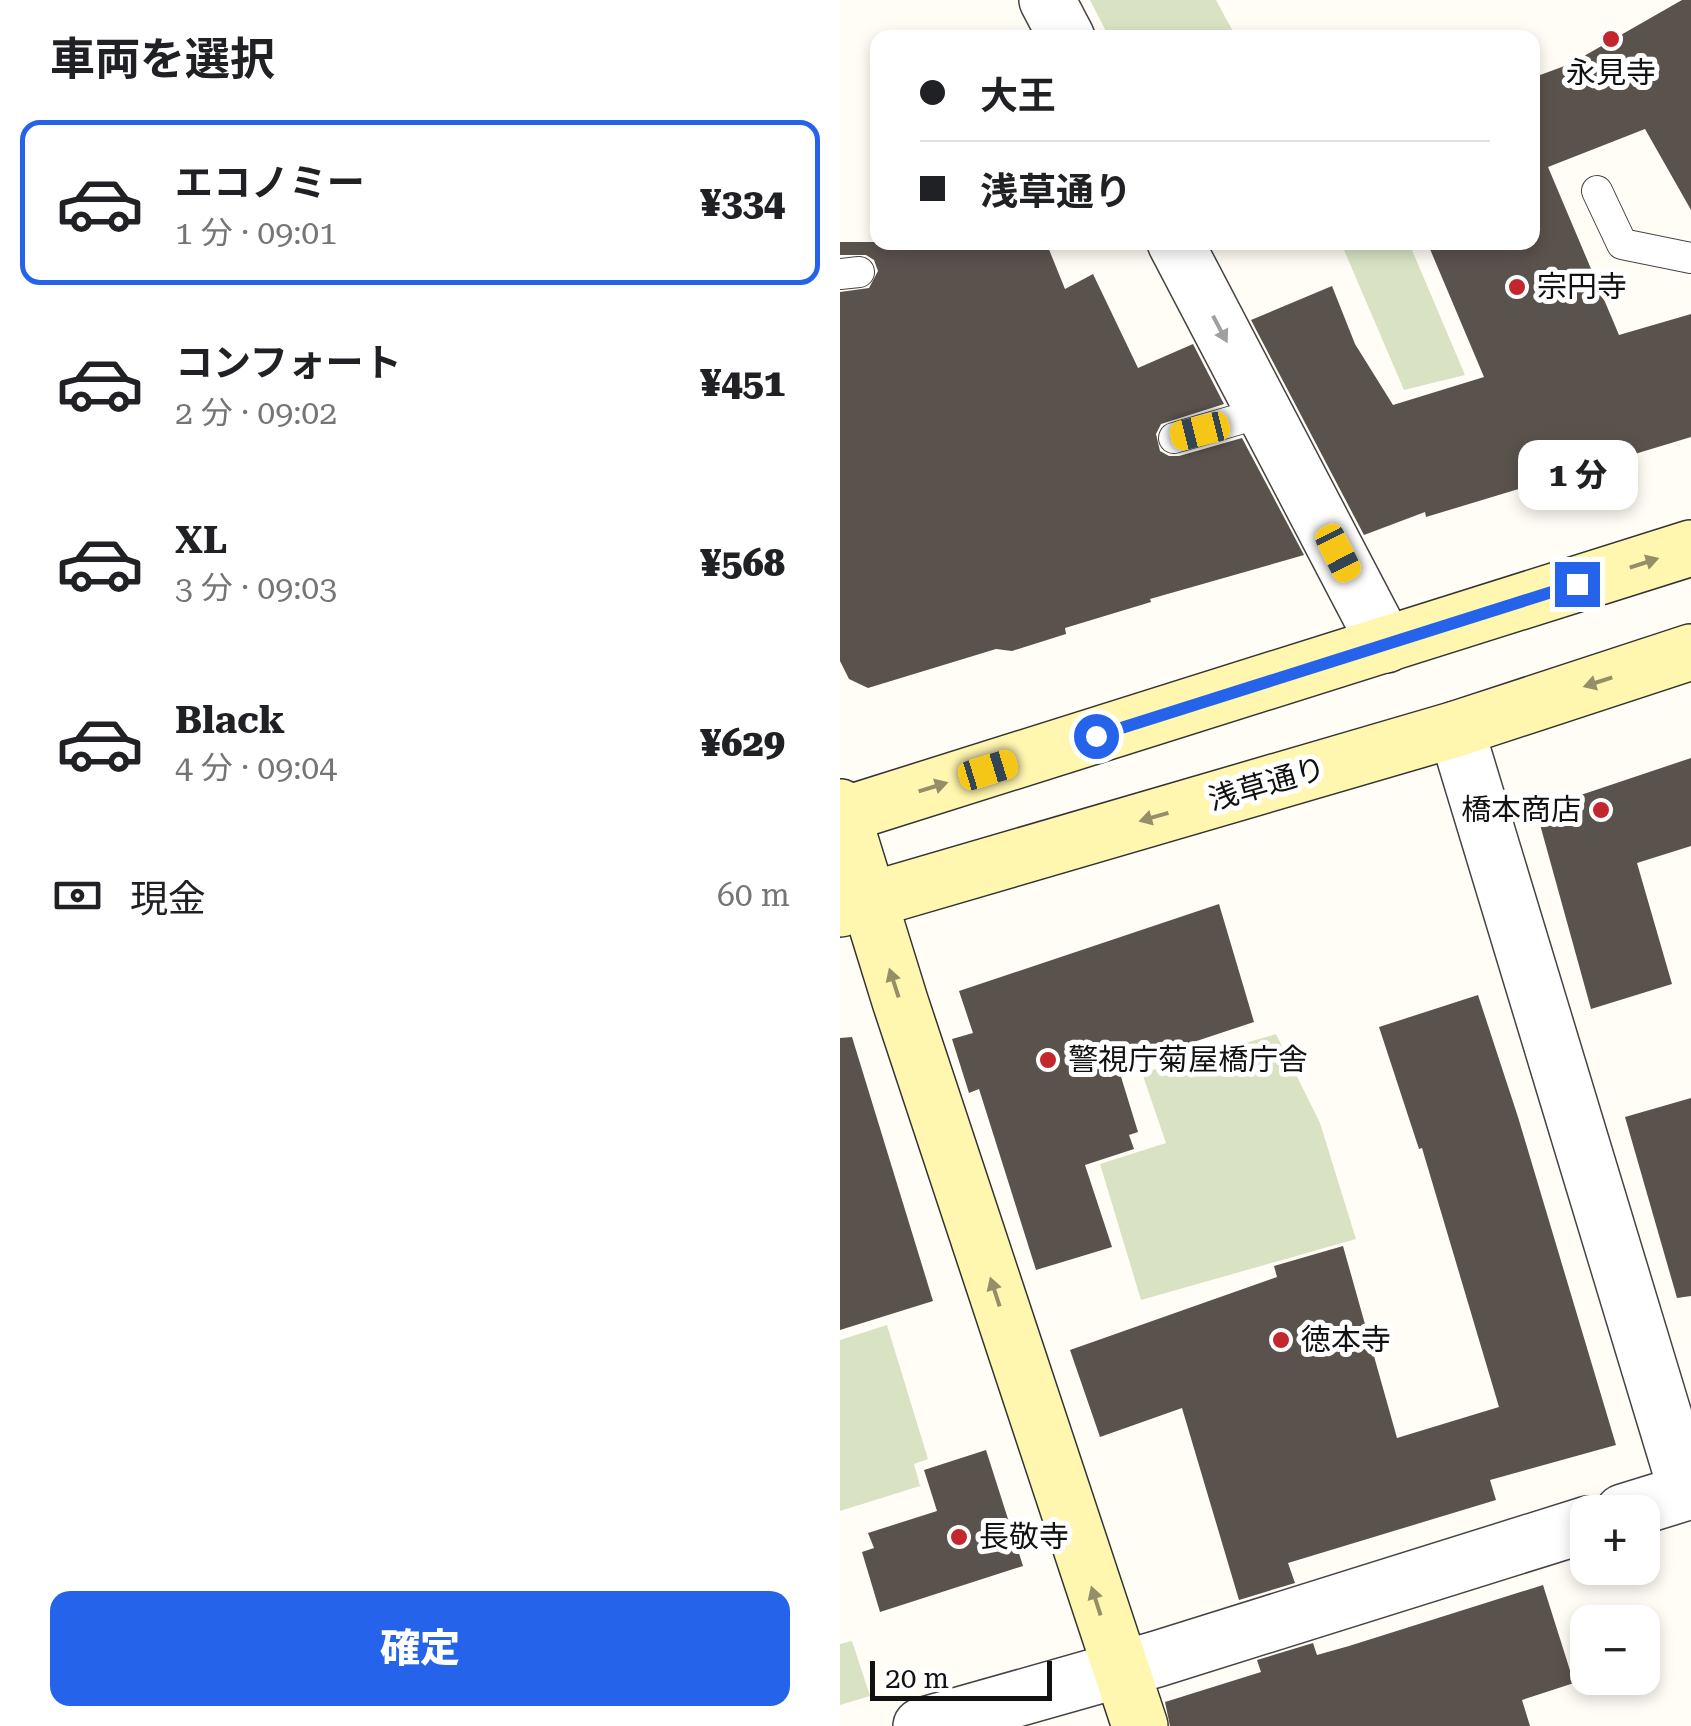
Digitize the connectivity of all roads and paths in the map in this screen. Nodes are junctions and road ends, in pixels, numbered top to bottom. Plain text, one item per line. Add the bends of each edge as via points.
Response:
1 (1047, 0) edge
2 (1063, 30) edge
3 (1597, 191) dead end
4 (1179, 250) edge
5 (1691, 258) edge
6 (1264, 412) junction
7 (1174, 438) dead end
8 (1691, 548) edge
9 (1386, 645) junction
10 (1691, 652) edge
11 (1456, 730) junction
12 (841, 813) edge
13 (854, 905) edge
14 (1690, 1495) edge
15 (1660, 1503) edge
16 (1570, 1530) edge
17 (1120, 1670) junction
18 (921, 1726) edge
19 (1140, 1726) edge

1 - 2 street
3 - 5 lane via 1622,244
4 -> 6 street
6 - 7 lane
6 - 9 street
9 -> 8 main road
12 -> 9 main road
10 -> 11 main road, 浅草通り
11 -> 13 main road, 浅草通り
11 - 14 street
12 - 13 main road
17 -> 13 main road
14 - 15 street
16 - 17 street
17 - 18 street
17 - 19 main road

